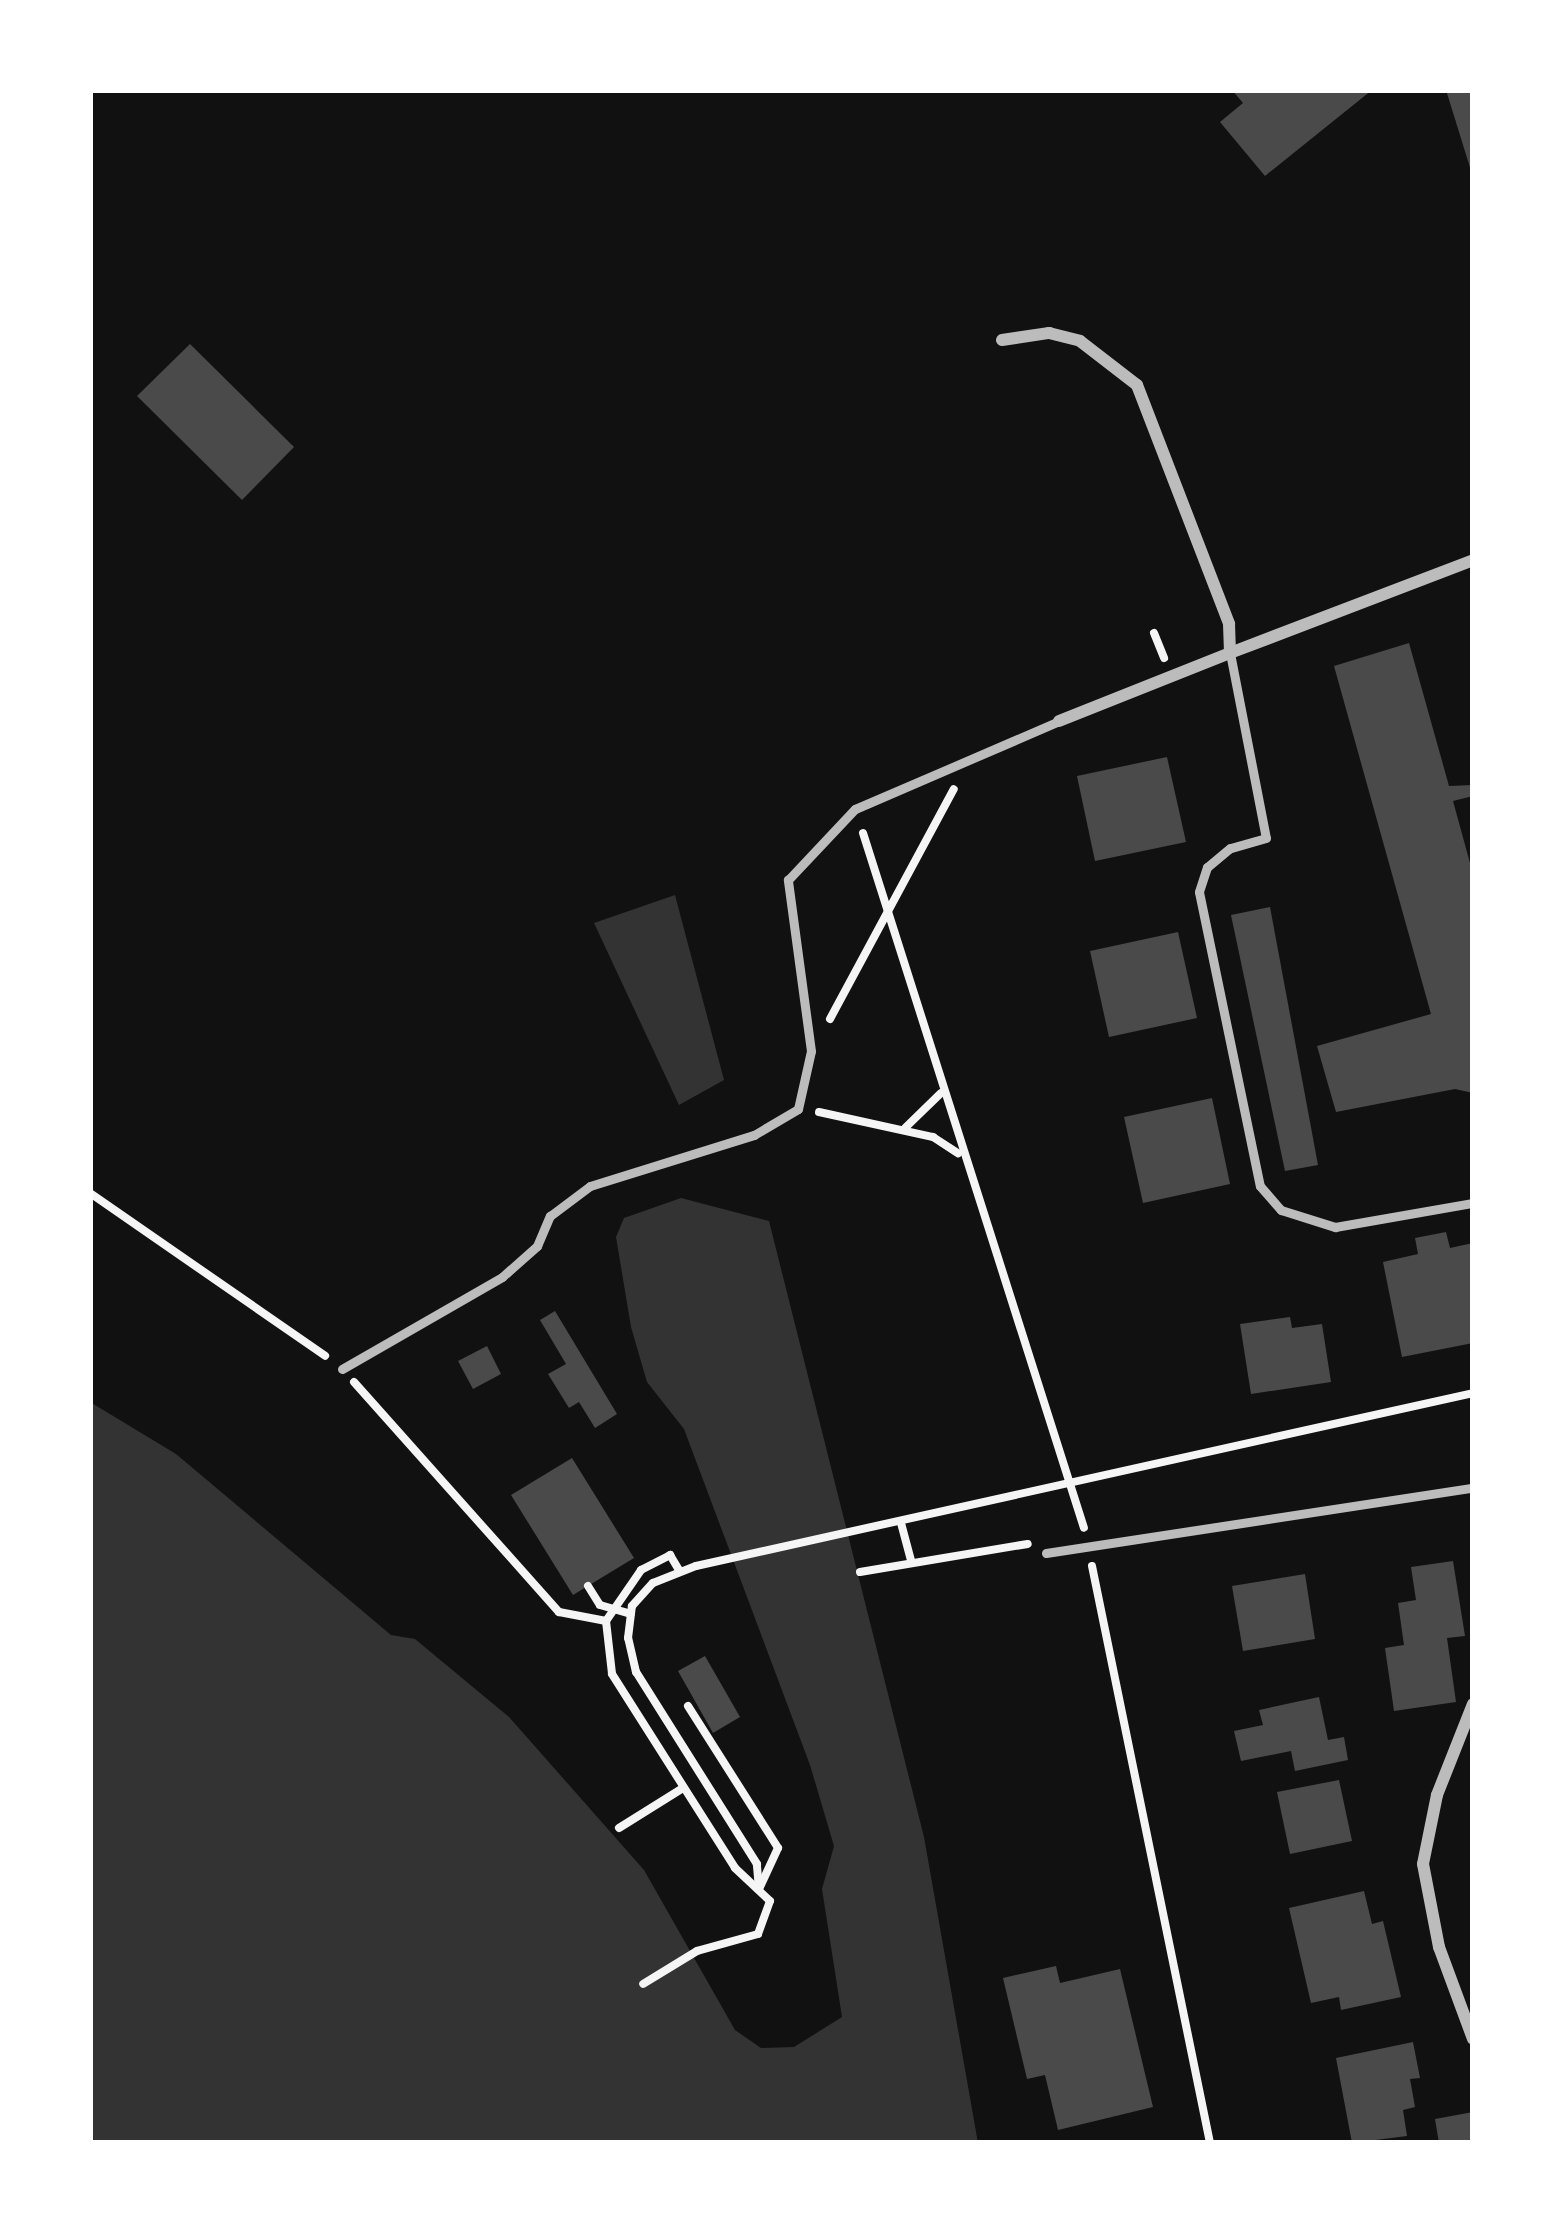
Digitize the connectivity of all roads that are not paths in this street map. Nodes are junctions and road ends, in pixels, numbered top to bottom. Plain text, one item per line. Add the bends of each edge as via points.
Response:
1 (1002, 340) dead end
2 (1473, 560) edge
3 (1230, 652) junction
4 (1059, 721) joint
5 (1473, 1203) edge
6 (342, 1369) road end
7 (1473, 1488) edge
8 (1046, 1552) road end
9 (1473, 1704) edge
10 (1473, 2039) edge

1 - 3 street via 1048,333 1080,341 1137,385 1229,624
2 - 3 street
3 - 4 street
3 - 5 lane via 1266,838 1218,858 1199,892 1260,1186 1281,1210 1335,1227
4 - 6 lane via 855,809 788,880 811,1052 798,1109 754,1136 590,1186 550,1216 537,1246 502,1277
7 - 8 lane
9 - 10 street via 1437,1796 1423,1864 1439,1947

